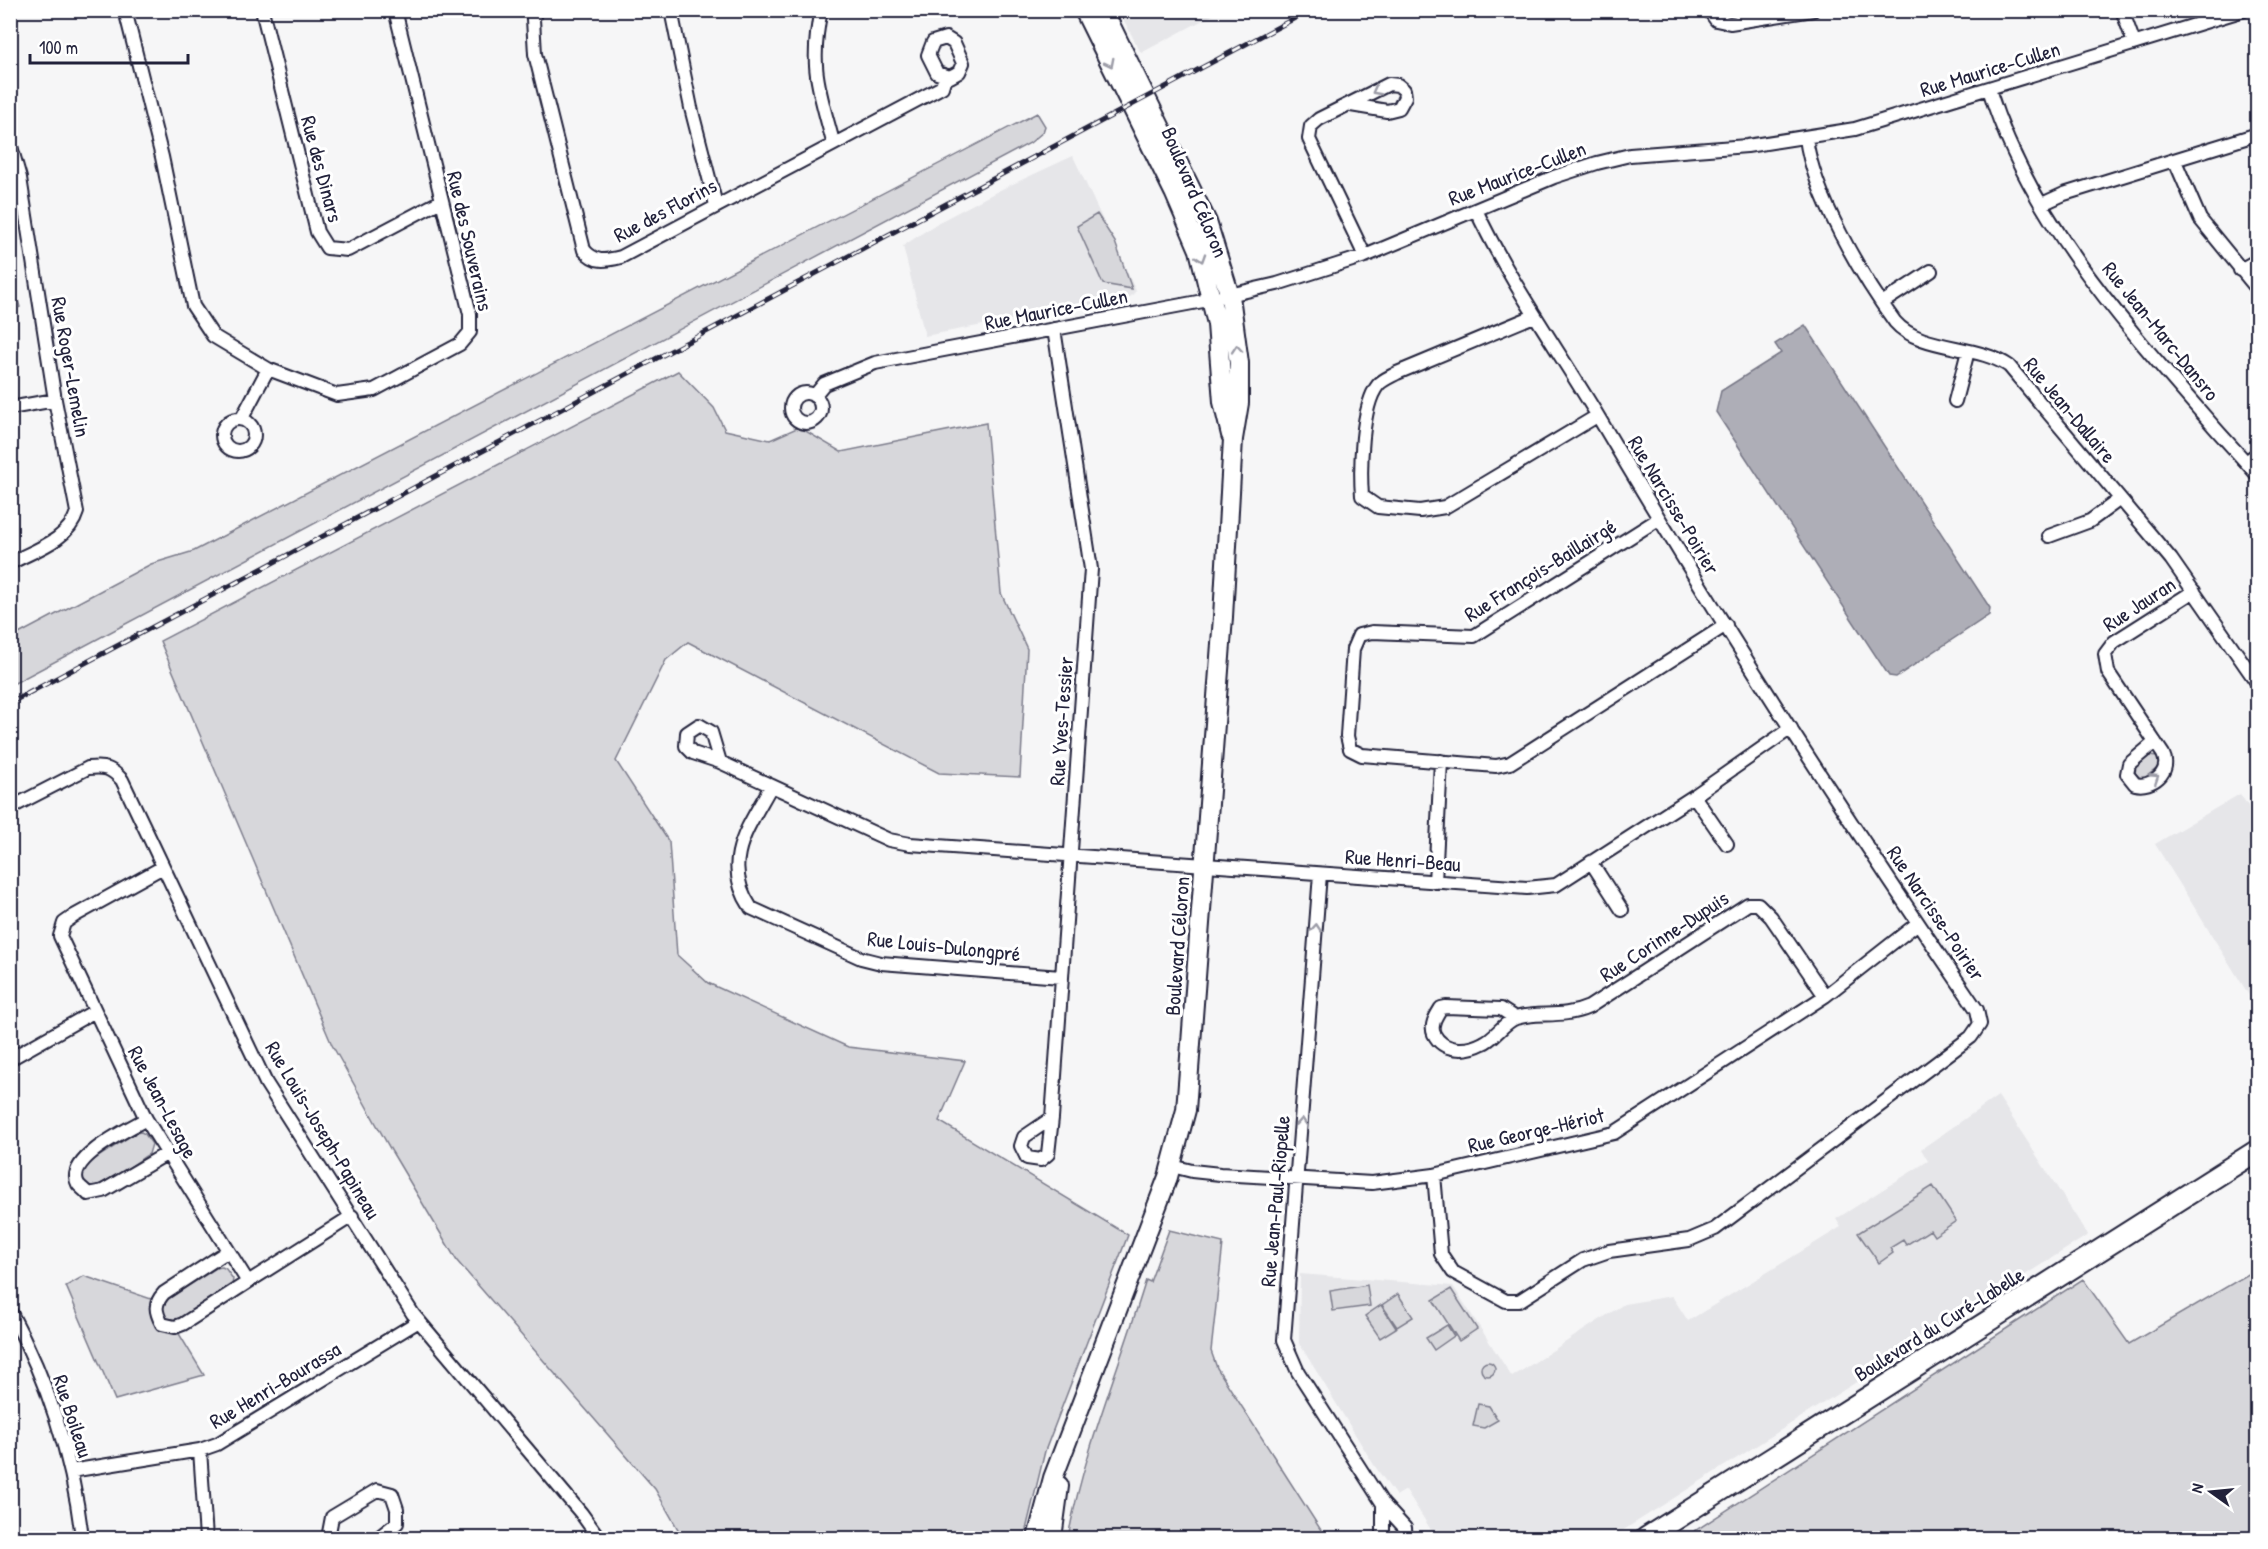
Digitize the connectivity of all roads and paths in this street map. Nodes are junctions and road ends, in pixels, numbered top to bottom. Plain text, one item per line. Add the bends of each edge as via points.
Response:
1 (125, 10) edge
2 (262, 10) edge
3 (395, 10) edge
4 (536, 10) edge
5 (671, 10) edge
6 (821, 10) edge
7 (1084, 10) edge
8 (1103, 10) edge
9 (1709, 10) edge
10 (1813, 10) edge
11 (2122, 10) edge
12 (2244, 10) edge
13 (2134, 44) junction
14 (945, 77) dead end
15 (1989, 89) junction
16 (1351, 105) dead end
17 (2258, 134) edge
18 (1806, 138) junction
19 (833, 142) junction
20 (10, 143) edge
21 (2175, 161) junction
22 (15, 181) edge
23 (441, 201) junction
24 (2042, 204) junction
25 (716, 205) junction
26 (1476, 210) junction
27 (1365, 256) junction
28 (2258, 260) edge
29 (2240, 270) junction
30 (1931, 271) dead end
31 (2258, 291) edge
32 (1221, 298) junction
33 (1882, 303) junction
34 (1534, 316) junction
35 (1054, 329) junction
36 (1968, 351) junction
37 (268, 369) junction
38 (814, 396) dead end
39 (55, 400) junction
40 (1955, 401) dead end
41 (10, 408) edge
42 (1597, 416) junction
43 (242, 418) dead end
44 (2258, 453) edge
45 (2246, 462) junction
46 (2258, 476) edge
47 (2120, 499) junction
48 (1657, 520) junction
49 (2049, 536) dead end
50 (10, 563) edge
51 (2194, 591) junction
52 (1726, 625) junction
53 (2258, 684) edge
54 (1791, 728) junction
55 (2155, 742) dead end
56 (1441, 761) junction
57 (720, 762) dead end
58 (771, 786) junction
59 (1694, 796) junction
60 (10, 808) edge
61 (1727, 844) dead end
62 (1071, 855) junction
63 (1591, 862) junction
64 (1205, 866) junction
65 (163, 867) junction
66 (1320, 874) junction
67 (1435, 882) junction
68 (1622, 910) dead end
69 (1918, 923) junction
70 (1060, 977) junction
71 (1825, 996) junction
72 (95, 1011) junction
73 (1515, 1018) junction
74 (10, 1059) edge
75 (1052, 1118) dead end
76 (146, 1119) junction
77 (2258, 1150) edge
78 (166, 1154) junction
79 (1172, 1166) junction
80 (1434, 1175) junction
81 (1296, 1180) junction
82 (352, 1216) junction
83 (228, 1251) junction
84 (248, 1282) junction
85 (10, 1311) edge
86 (419, 1321) junction
87 (1070, 1437) junction
88 (200, 1450) junction
89 (71, 1471) junction
90 (1383, 1504) junction
91 (82, 1539) edge
92 (206, 1539) edge
93 (328, 1539) edge
94 (378, 1539) edge
95 (599, 1539) edge
96 (1037, 1539) edge
97 (1052, 1539) edge
98 (1383, 1539) edge
99 (1407, 1539) edge
100 (1646, 1539) edge

1 - 37 street, Rue des Souverains via 162,157 193,306 213,336
2 - 23 street, Rue des Dinars via 317,232 327,248 348,250
3 - 23 street, Rue des Souverains
4 - 25 street, Rue des Florins via 535,54 584,250 591,258 603,261 621,257
5 - 25 street
6 - 19 street via 814,45 817,83
7 -> 32 street, Boulevard Céloron
8 - 32 street, Boulevard Céloron via 1199,204 1216,248
9 - 10 street via 1719,21 1730,23
11 - 13 street
12 - 13 street, Rue Maurice-Cullen
13 - 15 street, Rue Maurice-Cullen
14 - 19 street, Rue des Florins via 942,87
15 - 18 street, Rue Maurice-Cullen via 1871,126
15 - 24 street, Rue Jean-Marc-Dansro via 2011,149
16 - 27 street via 1318,118 1311,126 1309,139
17 - 21 street
18 - 26 street, Rue Maurice-Cullen via 1612,159 1571,171
18 - 33 street, Rue Jean-Dallaire via 1823,198
19 - 25 street, Rue des Florins
20 - 22 street, Rue Roger-Lemelin
21 - 24 street
21 - 29 street via 2200,219
22 - 39 street, Rue Roger-Lemelin
23 - 37 street, Rue des Souverains via 470,314 470,332 460,344 374,390 337,395
24 - 45 street, Rue Jean-Marc-Dansro via 2100,290
26 - 27 street, Rue Maurice-Cullen
26 - 34 street, Rue Narcisse-Poirier
27 - 32 street, Rue Maurice-Cullen via 1302,278
28 - 29 street
29 - 31 street
30 - 33 street
32 - 35 street, Rue Maurice-Cullen
32 - 64 street, Boulevard Céloron via 1239,383 1239,403 1233,439
33 - 36 street, Rue Jean-Dallaire via 1908,333
34 - 42 street, Rue Narcisse-Poirier
34 - 42 street via 1378,384 1369,405 1362,496 1378,507 1420,511 1445,507
35 - 38 street, Rue Maurice-Cullen via 875,363 824,384
35 - 62 street, Rue Yves-Tessier via 1091,569
36 - 40 street
36 - 47 street, Rue Jean-Dallaire via 2008,366
37 - 43 street
39 - 41 street
39 - 50 street, Rue Roger-Lemelin via 77,512 73,525 63,535
42 - 48 street, Rue Narcisse-Poirier
44 - 45 street
45 - 46 street, Rue Jean-Marc-Dansro
47 - 49 street via 2090,521
47 - 51 street, Rue Jean-Dallaire
48 - 52 street, Rue Narcisse-Poirier
48 - 56 street, Rue François-Baillairgé via 1474,636 1372,632 1359,635 1353,649 1347,736 1350,749 1362,755
51 - 53 street, Rue Jean-Dallaire
51 - 55 street, Rue Jauran via 2114,642 2105,654 2108,672
52 - 54 street, Rue Narcisse-Poirier
52 - 56 street, Rue François-Baillairgé via 1510,764
54 - 59 street, Rue Henri-Beau
54 - 69 street, Rue Narcisse-Poirier
56 - 67 street
57 - 58 street
58 - 62 street via 889,840
58 - 70 street, Rue Louis-Dulongpré via 740,842 736,861 740,892 751,908 880,963
59 - 61 street
59 - 63 street, Rue Henri-Beau
60 - 65 street, Rue Louis-Joseph-Papineau via 88,768 111,768 122,780
62 - 64 street
62 - 70 street, Rue Yves-Tessier
63 - 67 street, Rue Henri-Beau via 1556,885 1527,888
63 - 68 street
64 - 66 street, Rue Henri-Beau
64 - 79 street, Boulevard Céloron via 1189,1085
65 - 72 street, Rue Jean-Lesage via 64,923 60,936
65 - 82 street, Rue Louis-Joseph-Papineau via 266,1083
66 - 67 street, Rue Henri-Beau
81 -> 66 street, Rue Jean-Paul-Riopelle
69 - 71 street, Rue George-Hériot
69 - 80 street, Rue Narcisse-Poirier via 1977,1010 1980,1024 1971,1037 1715,1229 1689,1240 1609,1251 1583,1260 1519,1301 1506,1301 1454,1272 1441,1254
70 - 75 street, Rue Yves-Tessier
71 - 73 street, Rue Corinne-Dupuis via 1771,917 1758,904 1748,904 1589,1007 1574,1014
71 - 80 street, Rue George-Hériot via 1614,1133
72 - 74 street
72 - 76 street, Rue Jean-Lesage
73 - 73 street, Rue Corinne-Dupuis via 1501,1009 1446,1007 1435,1016 1433,1030 1446,1048 1468,1047 1482,1044
76 - 78 street, Rue Jean-Lesage
76 - 78 street via 82,1159 76,1173 78,1184 88,1194 103,1191
77 - 100 main road, Boulevard du Curé-Labelle
78 - 83 street, Rue Jean-Lesage
79 - 81 street, Rue George-Hériot
79 - 87 street, Boulevard Céloron
80 - 81 street, Rue George-Hériot via 1372,1183
81 - 90 street, Rue Jean-Paul-Riopelle via 1285,1345 1298,1372
82 - 84 street
82 - 86 street, Rue Louis-Joseph-Papineau
83 - 84 street, Rue Jean-Lesage
83 - 84 street via 164,1293 157,1301 156,1312 162,1324 183,1324
85 - 89 street, Rue Boileau via 42,1380
86 - 88 street, Rue Henri-Bourassa via 226,1439
86 - 95 street, Rue Louis-Joseph-Papineau
87 - 96 street, Boulevard Céloron via 1047,1496
87 - 97 street, Boulevard Céloron
88 - 89 street, Rue Henri-Bourassa
88 - 92 street
89 - 91 street, Rue Boileau
90 - 98 street
90 - 99 street, Rue Jean-Paul-Riopelle via 1401,1522
93 - 94 street via 332,1517 377,1490 392,1494 397,1509 397,1523

